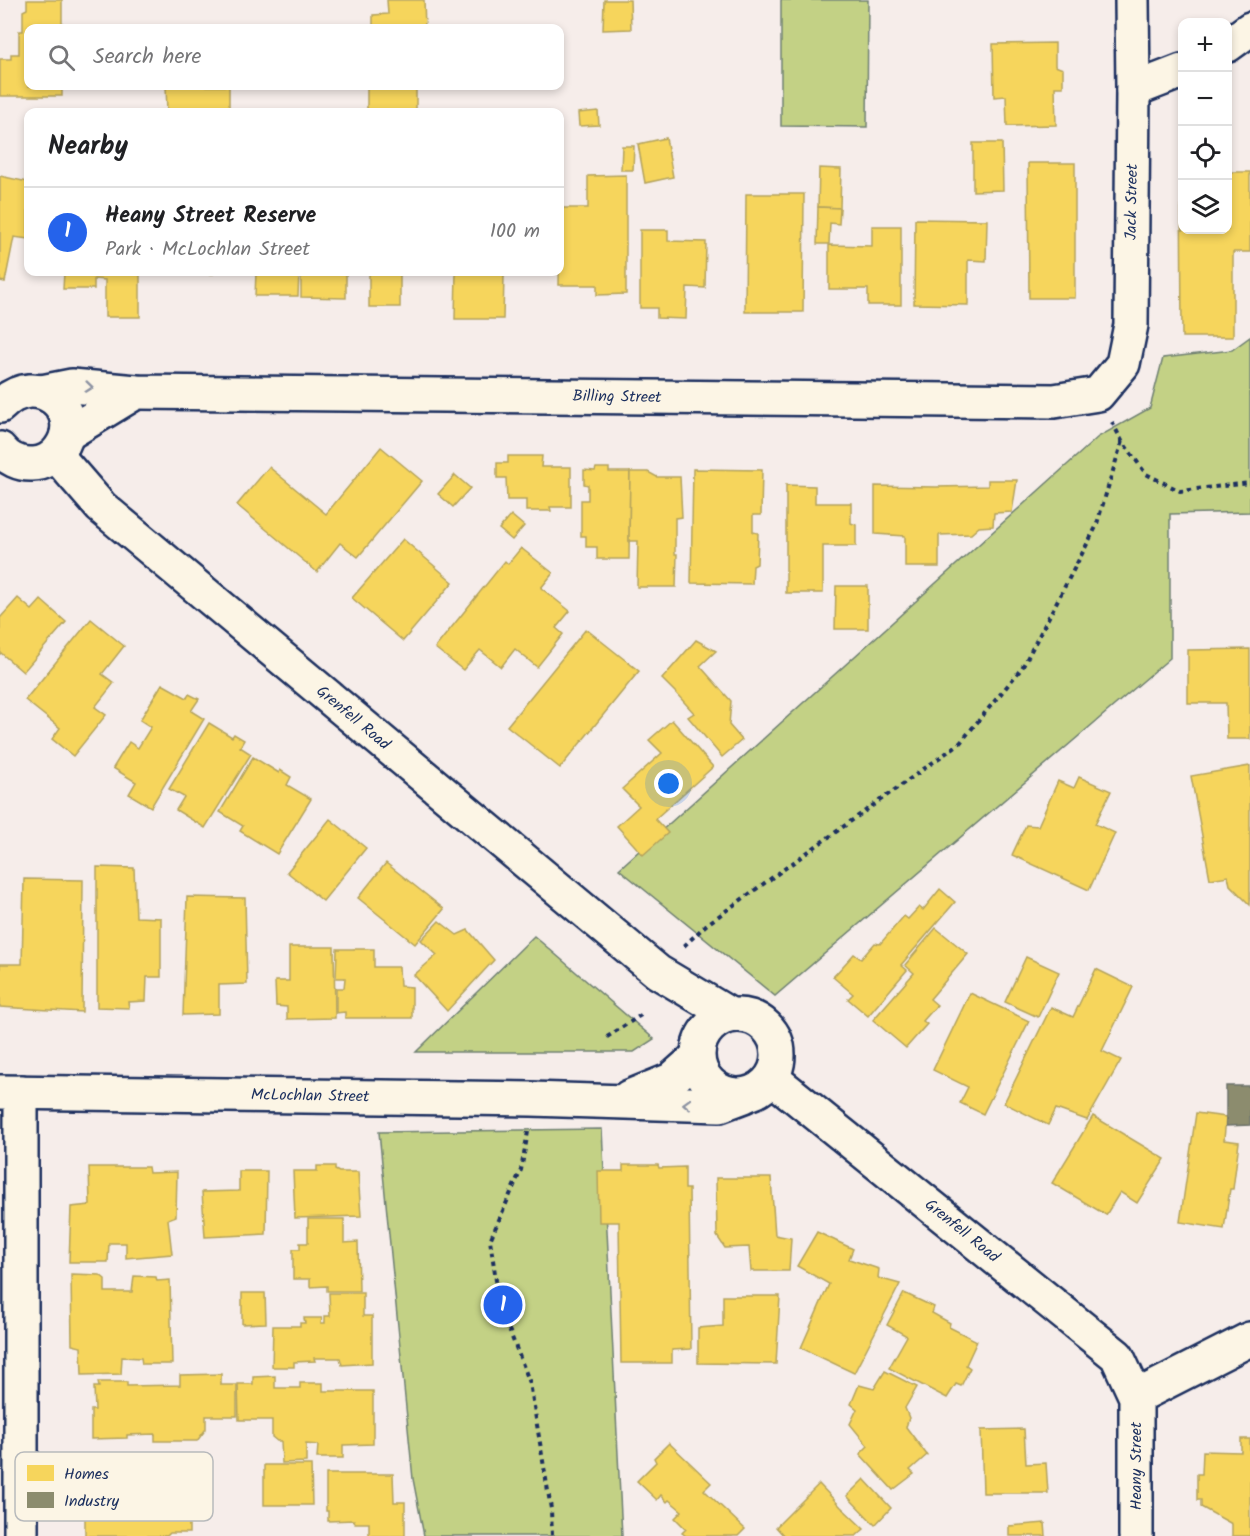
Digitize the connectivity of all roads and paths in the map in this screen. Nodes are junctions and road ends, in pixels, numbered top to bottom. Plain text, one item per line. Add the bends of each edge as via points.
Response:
1 (1132, 0) edge
2 (1250, 29) edge
3 (1232, 42) edge
4 (1179, 72) edge
5 (1133, 90) junction
6 (42, 392) junction
7 (136, 392) junction
8 (1098, 394) junction
9 (3, 399) edge
10 (1122, 441) junction
11 (62, 444) junction
12 (0, 449) edge
13 (1250, 483) edge
14 (658, 972) junction
15 (641, 1015) dead end
16 (730, 1015) junction
17 (607, 1037) dead end
18 (701, 1045) junction
19 (772, 1078) junction
20 (11, 1092) edge
21 (744, 1096) junction
22 (531, 1099) junction
23 (619, 1101) junction
24 (1250, 1339) edge
25 (1136, 1396) junction
26 (19, 1452) edge
27 (21, 1521) edge
28 (21, 1536) edge
29 (552, 1536) edge
30 (1136, 1536) edge

1 - 5 street, Jack Street
2 - 3 street
4 - 5 street
5 - 8 street, Jack Street via 1131,325 1123,364
6 -> 7 street, Billing Street via 72,386
6 - 9 street, Billing Street via 30,390
6 - 11 street via 52,396 65,413 68,423
7 - 8 street, Billing Street via 1054,401
7 - 11 street
8 - 10 path
10 - 13 path via 1146,474 1180,491
10 - 14 path via 1096,527 1022,668 960,743 706,924
11 - 12 street via 46,461 34,465 11,460
11 - 14 street, Grenfell Road via 101,507
14 - 16 street, Grenfell Road
14 - 18 street, Grenfell Road
15 - 17 path
16 - 18 street via 711,1025
16 - 19 street via 757,1019 776,1039 778,1065
18 - 21 street via 700,1070 707,1082 730,1095
18 - 23 street, McLochlan Street via 671,1080
19 - 21 street
19 - 25 street, Grenfell Road via 1117,1356
20 - 22 street, McLochlan Street
20 - 26 street
21 -> 23 street, McLochlan Street via 720,1105
22 - 23 street, McLochlan Street
22 - 29 path via 521,1170 490,1240 500,1307 530,1383
24 - 25 street
25 - 30 street, Heany Street
27 - 28 street

